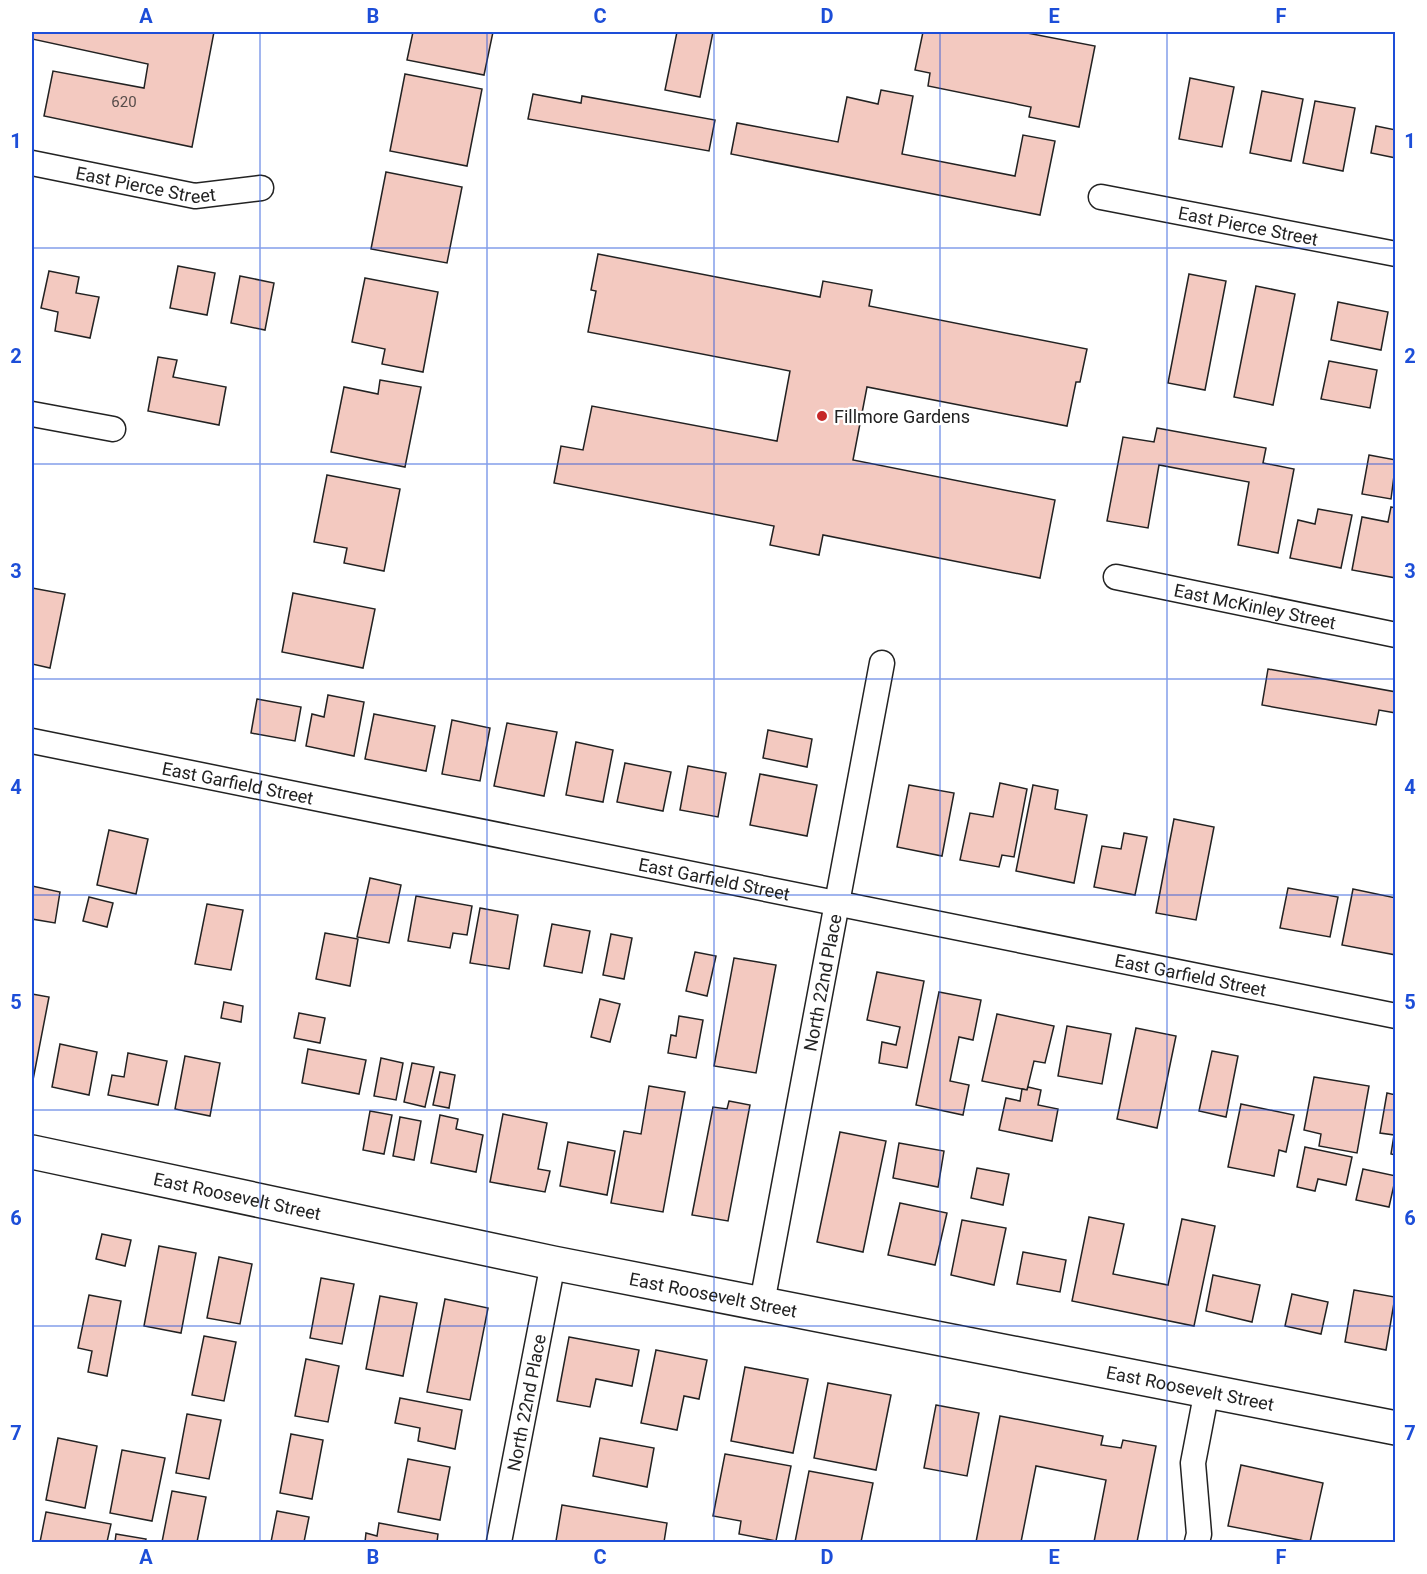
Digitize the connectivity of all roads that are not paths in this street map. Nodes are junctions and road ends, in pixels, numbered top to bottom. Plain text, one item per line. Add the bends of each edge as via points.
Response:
1 (32, 163) edge
2 (261, 188) dead end
3 (1101, 197) dead end
4 (1395, 254) edge
5 (32, 414) edge
6 (112, 429) dead end
7 (1116, 577) dead end
8 (1395, 635) edge
9 (882, 663) dead end
10 (32, 741) edge
11 (836, 903) junction
12 (1395, 1016) edge
13 (32, 1152) edge
14 (553, 1263) junction
15 (762, 1303) junction
16 (1207, 1390) junction
17 (1395, 1428) edge
18 (499, 1542) edge
19 (1197, 1542) edge

1 - 2 street, East Pierce Street via 195,196
3 - 4 street, East Pierce Street
5 - 6 street
7 - 8 street, East McKinley Street
9 - 11 street, North 22nd Place
10 - 11 street, East Garfield Street
11 - 12 street, East Garfield Street
11 - 15 street, North 22nd Place
13 - 14 street, East Roosevelt Street
14 - 15 street, East Roosevelt Street
14 - 18 street, North 22nd Place
15 - 16 street, East Roosevelt Street
16 - 17 street, East Roosevelt Street
16 - 19 street via 1193,1463

